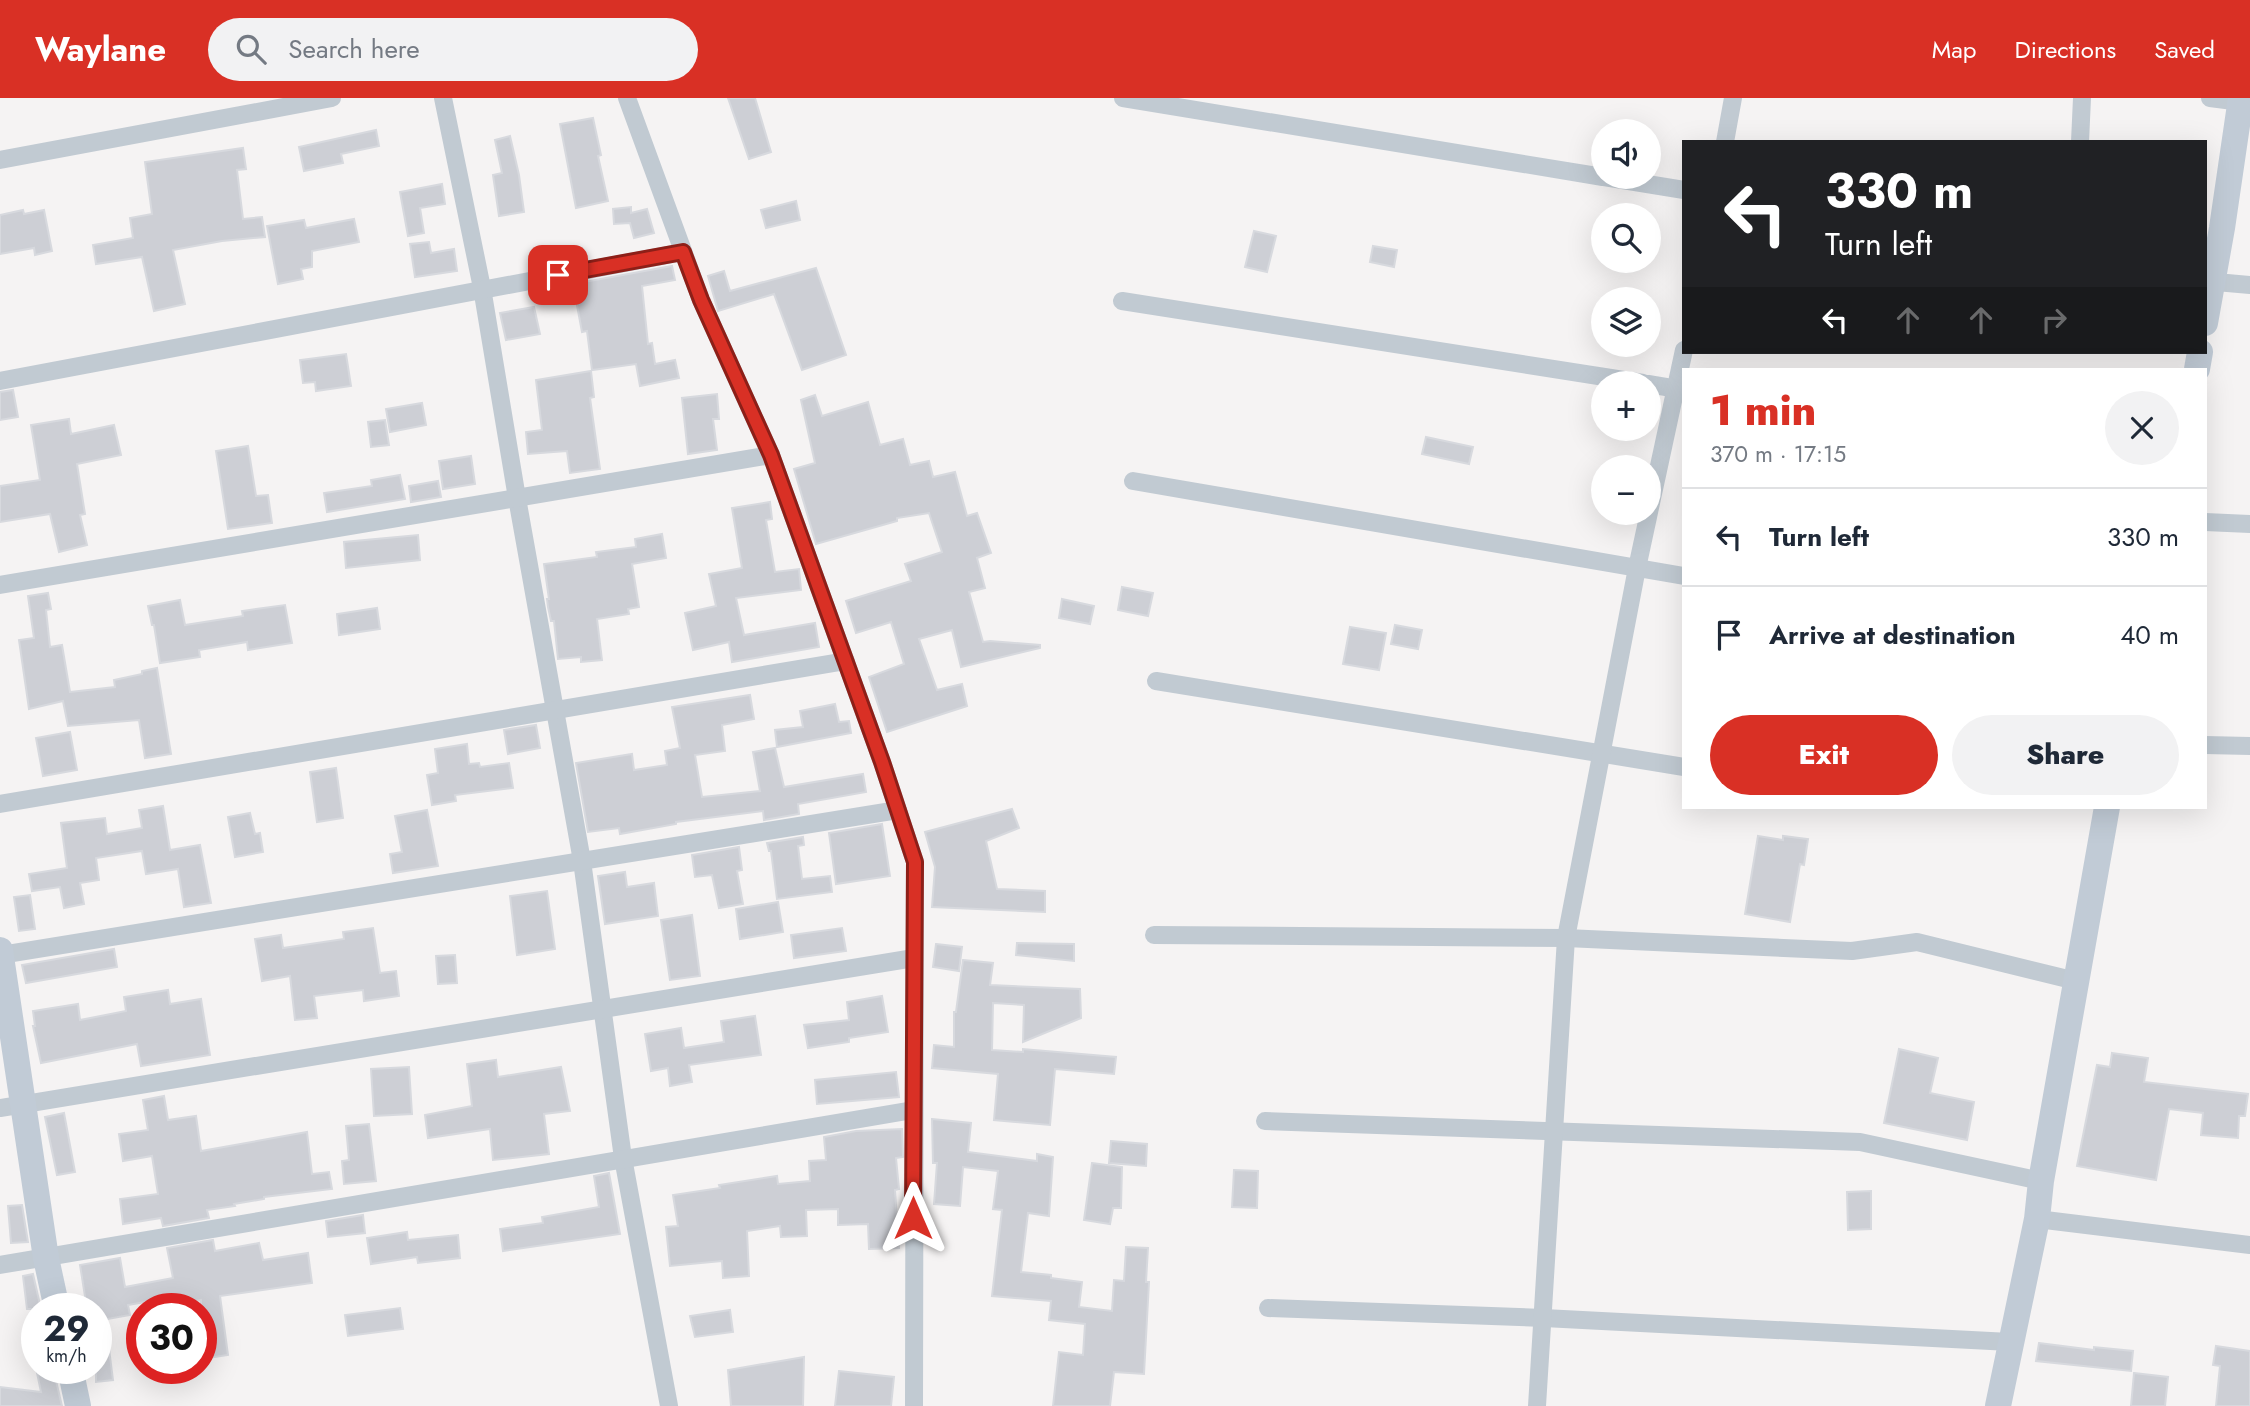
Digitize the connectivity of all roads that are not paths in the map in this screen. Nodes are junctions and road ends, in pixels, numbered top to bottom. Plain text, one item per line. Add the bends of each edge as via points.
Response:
1 (332, 98) edge
2 (443, 98) edge
3 (627, 98) edge
4 (1122, 98) edge
5 (1733, 98) edge
6 (2082, 98) edge
7 (2210, 98) edge
8 (2244, 101) edge
9 (1725, 140) edge
10 (2080, 140) edge
11 (0, 160) edge
12 (1591, 175) edge
13 (1661, 186) edge
14 (1682, 190) edge
15 (683, 252) junction
16 (2209, 282) edge
17 (2250, 285) edge
18 (482, 288) junction
19 (1122, 301) dead end
20 (2207, 302) edge
21 (1682, 370) edge
22 (1591, 375) edge
23 (0, 381) edge
24 (1661, 386) edge
25 (1680, 389) edge
26 (771, 455) junction
27 (1133, 481) dead end
28 (517, 498) junction
29 (2207, 522) edge
30 (2250, 524) edge
31 (1637, 568) junction
32 (1682, 576) edge
33 (0, 585) edge
34 (846, 662) junction
35 (1156, 681) dead end
36 (556, 710) junction
37 (2207, 744) edge
38 (2250, 746) edge
39 (1601, 753) junction
40 (1682, 767) edge
41 (0, 804) edge
42 (2107, 809) edge
43 (898, 810) junction
44 (582, 861) junction
45 (1154, 935) dead end
46 (1566, 938) junction
47 (0, 953) edge
48 (914, 958) junction
49 (2076, 981) junction
50 (603, 1009) junction
51 (12, 1106) edge
52 (913, 1110) junction
53 (1265, 1121) dead end
54 (1555, 1130) junction
55 (624, 1158) junction
56 (2041, 1181) junction
57 (2037, 1219) junction
58 (2250, 1245) edge
59 (46, 1258) junction
60 (0, 1265) edge
61 (54, 1293) edge
62 (1268, 1308) dead end
63 (1544, 1318) junction
64 (2010, 1342) junction
65 (73, 1384) edge
66 (78, 1406) edge
67 (669, 1406) edge
68 (914, 1406) edge
69 (1538, 1406) edge
70 (1998, 1406) edge

1 - 11 street
2 - 18 street
3 - 15 street
4 - 12 street
5 - 9 street
6 - 10 street
7 - 8 street
8 - 16 main road
13 - 14 street
15 - 18 street
15 - 26 street
16 - 17 street
16 - 20 main road
18 - 23 street
18 - 28 street
19 - 22 street
21 - 25 street
24 - 25 street
25 - 31 street
26 - 28 street
26 - 34 street
27 - 31 street
28 - 33 street
28 - 36 street
29 - 30 street
31 - 32 street
31 - 39 street
34 - 36 street
34 - 43 street
35 - 39 street
36 - 41 street
36 - 44 street
37 - 38 street
39 - 40 street
39 - 46 street
42 - 49 main road
43 - 44 street
43 - 48 street via 915,862
44 - 47 street
44 - 50 street
45 - 46 street
46 - 49 street via 1852,951 1917,942
46 - 54 street
47 - 51 main road
48 - 50 street
48 - 52 street
49 - 56 main road
50 - 51 street
50 - 55 street
51 - 59 main road
52 - 55 street
52 - 68 street
53 - 54 street
54 - 56 street via 1860,1142
54 - 63 street
55 - 59 street
55 - 67 street
56 - 57 main road
57 - 58 street
57 - 64 main road
59 - 60 street
59 - 61 main road
62 - 63 street
63 - 64 street
63 - 69 street
64 - 70 main road
65 - 66 main road

